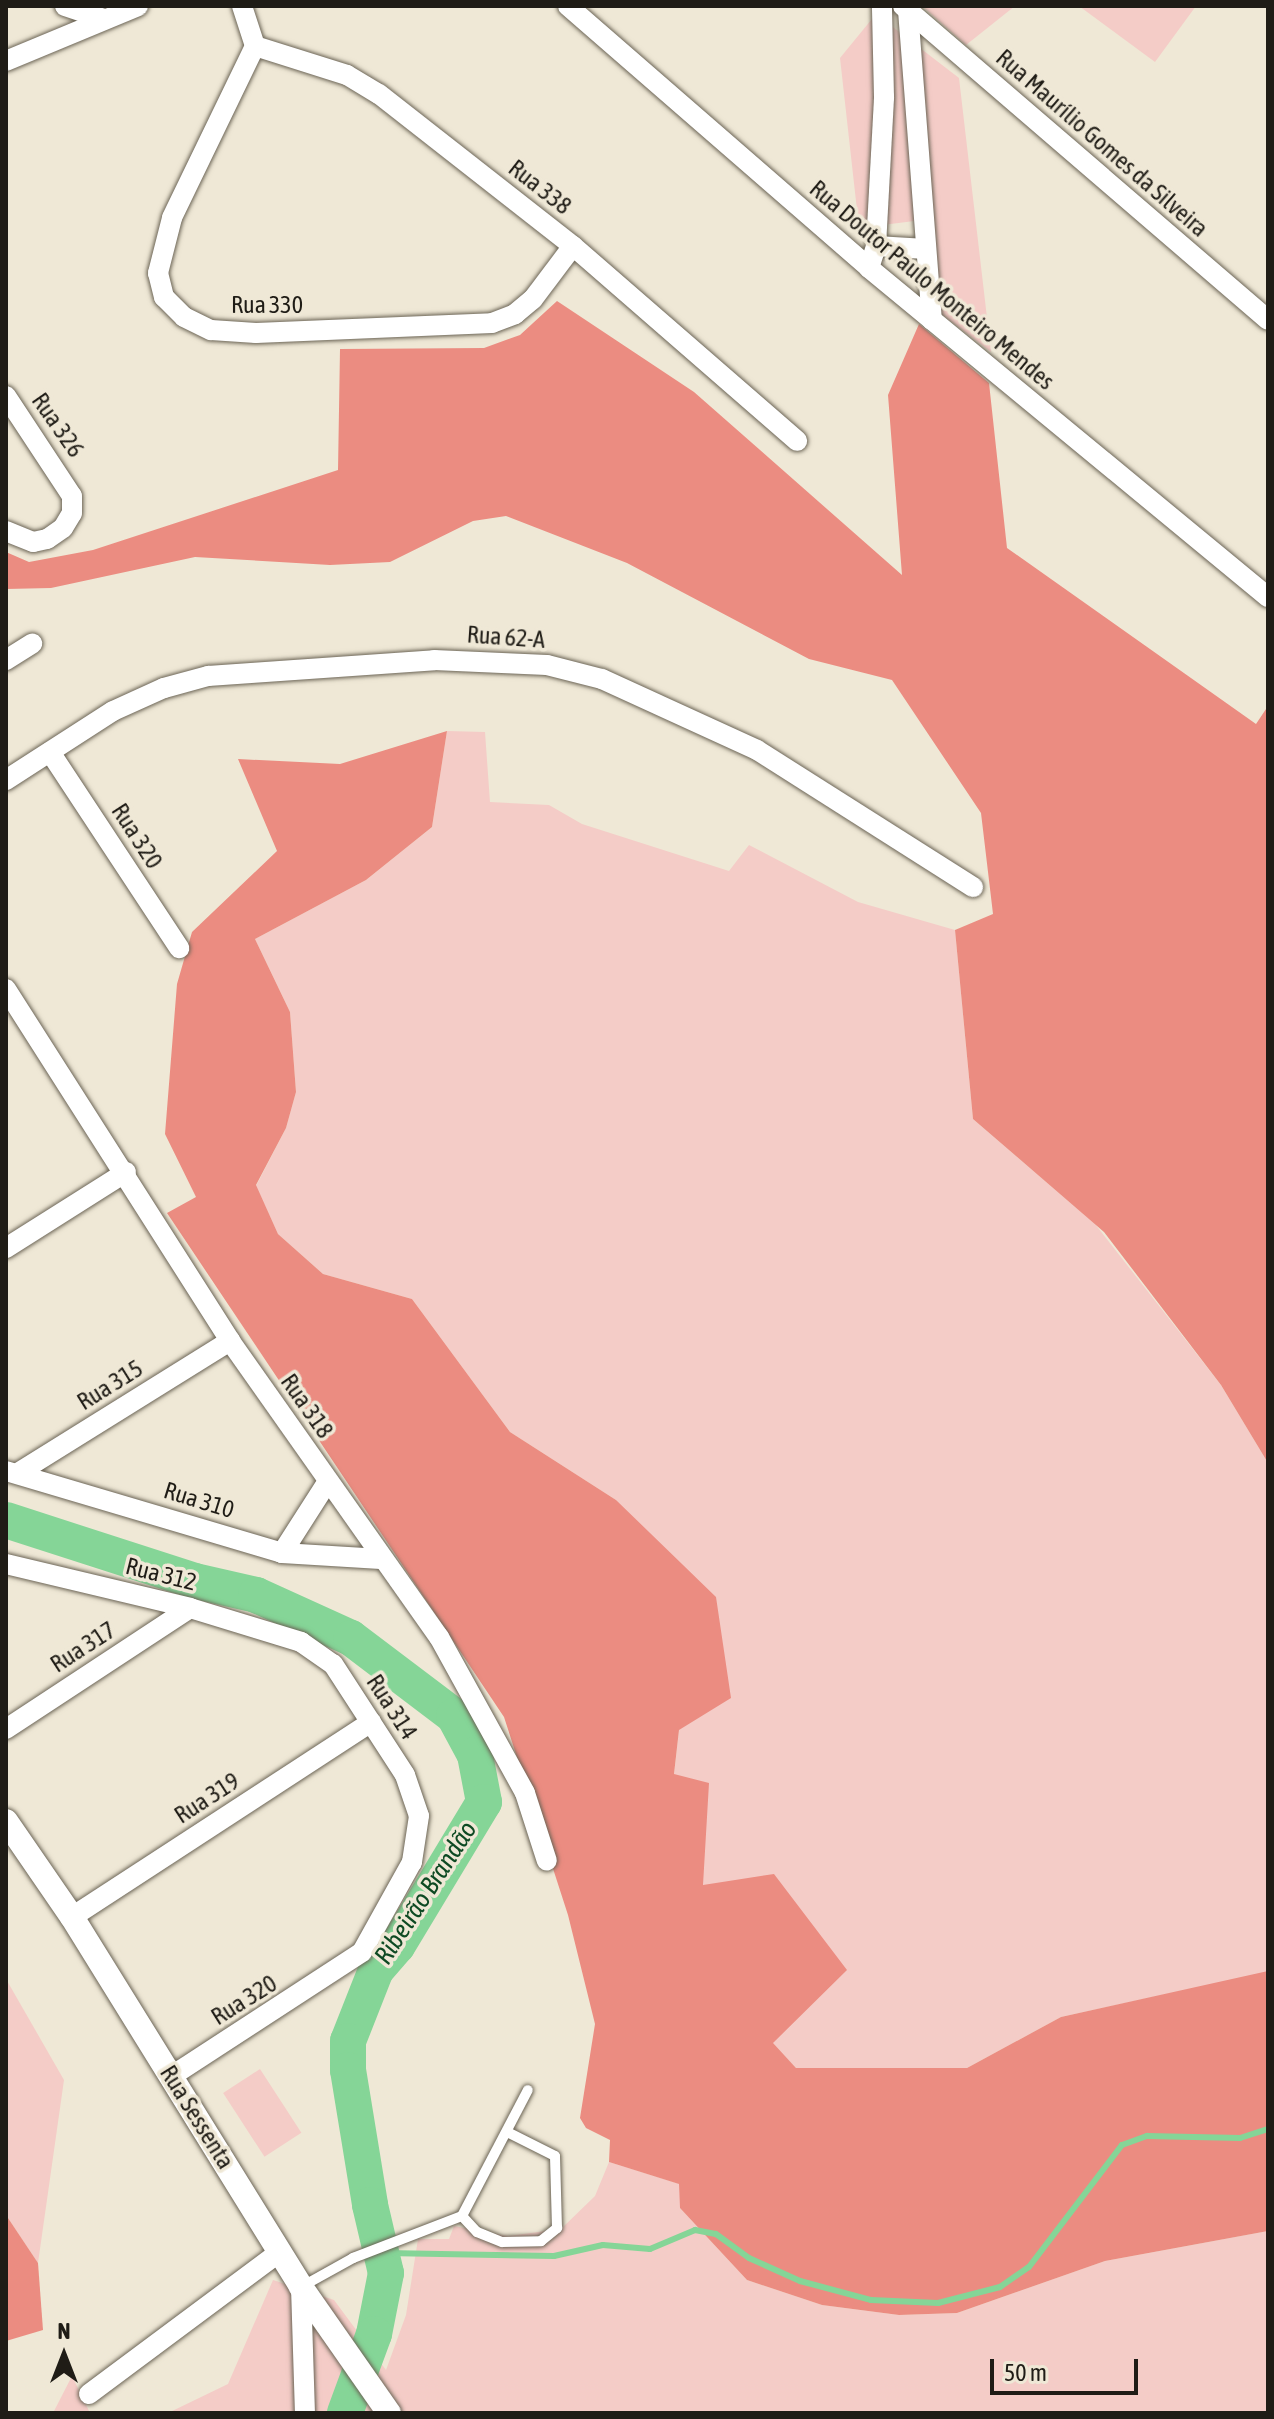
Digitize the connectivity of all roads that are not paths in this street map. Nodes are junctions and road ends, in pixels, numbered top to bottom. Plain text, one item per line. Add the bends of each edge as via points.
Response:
1 (65, 6) edge
2 (138, 6) edge
3 (242, 6) edge
4 (568, 6) edge
5 (882, 6) edge
6 (905, 8) edge
7 (104, 19) junction
8 (255, 46) junction
9 (6, 61) edge
10 (573, 246) junction
11 (876, 246) junction
12 (926, 249) junction
13 (869, 268) junction
14 (932, 320) junction
15 (1268, 320) edge
16 (6, 396) edge
17 (797, 441) dead end
18 (6, 531) edge
19 (1268, 597) edge
20 (32, 644) dead end
21 (6, 660) edge
22 (50, 752) junction
23 (6, 780) edge
24 (973, 887) dead end
25 (179, 948) dead end
26 (10, 1003) edge
27 (126, 1172) junction
28 (6, 1248) edge
29 (230, 1341) junction
30 (12, 1472) edge
31 (328, 1481) junction
32 (282, 1553) junction
33 (381, 1559) junction
34 (6, 1564) edge
35 (190, 1608) junction
36 (301, 1642) joint
37 (371, 1722) junction
38 (6, 1729) edge
39 (6, 1821) edge
40 (547, 1861) dead end
41 (72, 1917) junction
42 (344, 1968) joint
43 (172, 2076) junction
44 (528, 2090) dead end
45 (507, 2132) junction
46 (462, 2216) junction
47 (281, 2251) junction
48 (301, 2287) junction
49 (89, 2394) dead end
50 (305, 2413) edge
51 (389, 2413) edge

1 - 7 street
2 - 7 street
3 - 8 street
4 - 13 street, Rua Doutor Paulo Monteiro Mendes
5 - 11 street via 884,97
6 - 12 street
6 - 15 street, Rua Maurílio Gomes da Silveira
7 - 9 street
8 - 10 street, Rua 338 via 347,75 379,94
8 - 10 street, Rua 330 via 172,218 158,273 164,297 184,317 211,330 256,333 492,323 533,299
10 - 17 street, Rua 338
11 - 12 street
11 - 13 street
12 - 14 street
13 - 14 street, Rua Doutor Paulo Monteiro Mendes
14 - 19 street, Rua Doutor Paulo Monteiro Mendes
16 - 18 street, Rua 326 via 72,496 72,513 63,528 33,542
20 - 21 street
22 - 23 street, Rua 62-A
22 - 24 street, Rua 62-A via 113,711 208,676 434,660 547,665 602,679 757,750
22 - 25 street, Rua 320
26 - 27 street, Rua 318
27 - 28 street
27 - 29 street, Rua 318
29 - 30 street, Rua 315
29 - 31 street, Rua 318
30 - 32 street, Rua 310
31 - 32 street
31 - 33 street, Rua 318
32 - 33 street, Rua 310
33 - 40 street, Rua 318 via 439,1637 487,1717 525,1793
34 - 35 street, Rua 312
35 - 36 street, Rua 312
35 - 38 street, Rua 317
36 - 37 street, Rua 314 via 333,1664
37 - 41 street, Rua 319
37 - 42 street, Rua 314 via 405,1775 419,1816 412,1862 375,1934
39 - 41 street, Rua Sessenta
41 - 43 street, Rua Sessenta
42 - 43 street, Rua 320
43 - 47 street, Rua Sessenta
44 - 45 lane
45 - 46 lane
45 - 46 lane via 555,2156 557,2228 541,2241 502,2242 477,2232
46 - 48 lane via 353,2258
47 - 48 street, Rua Sessenta
47 - 49 street
48 - 50 street
48 - 51 street, Rua Sessenta

